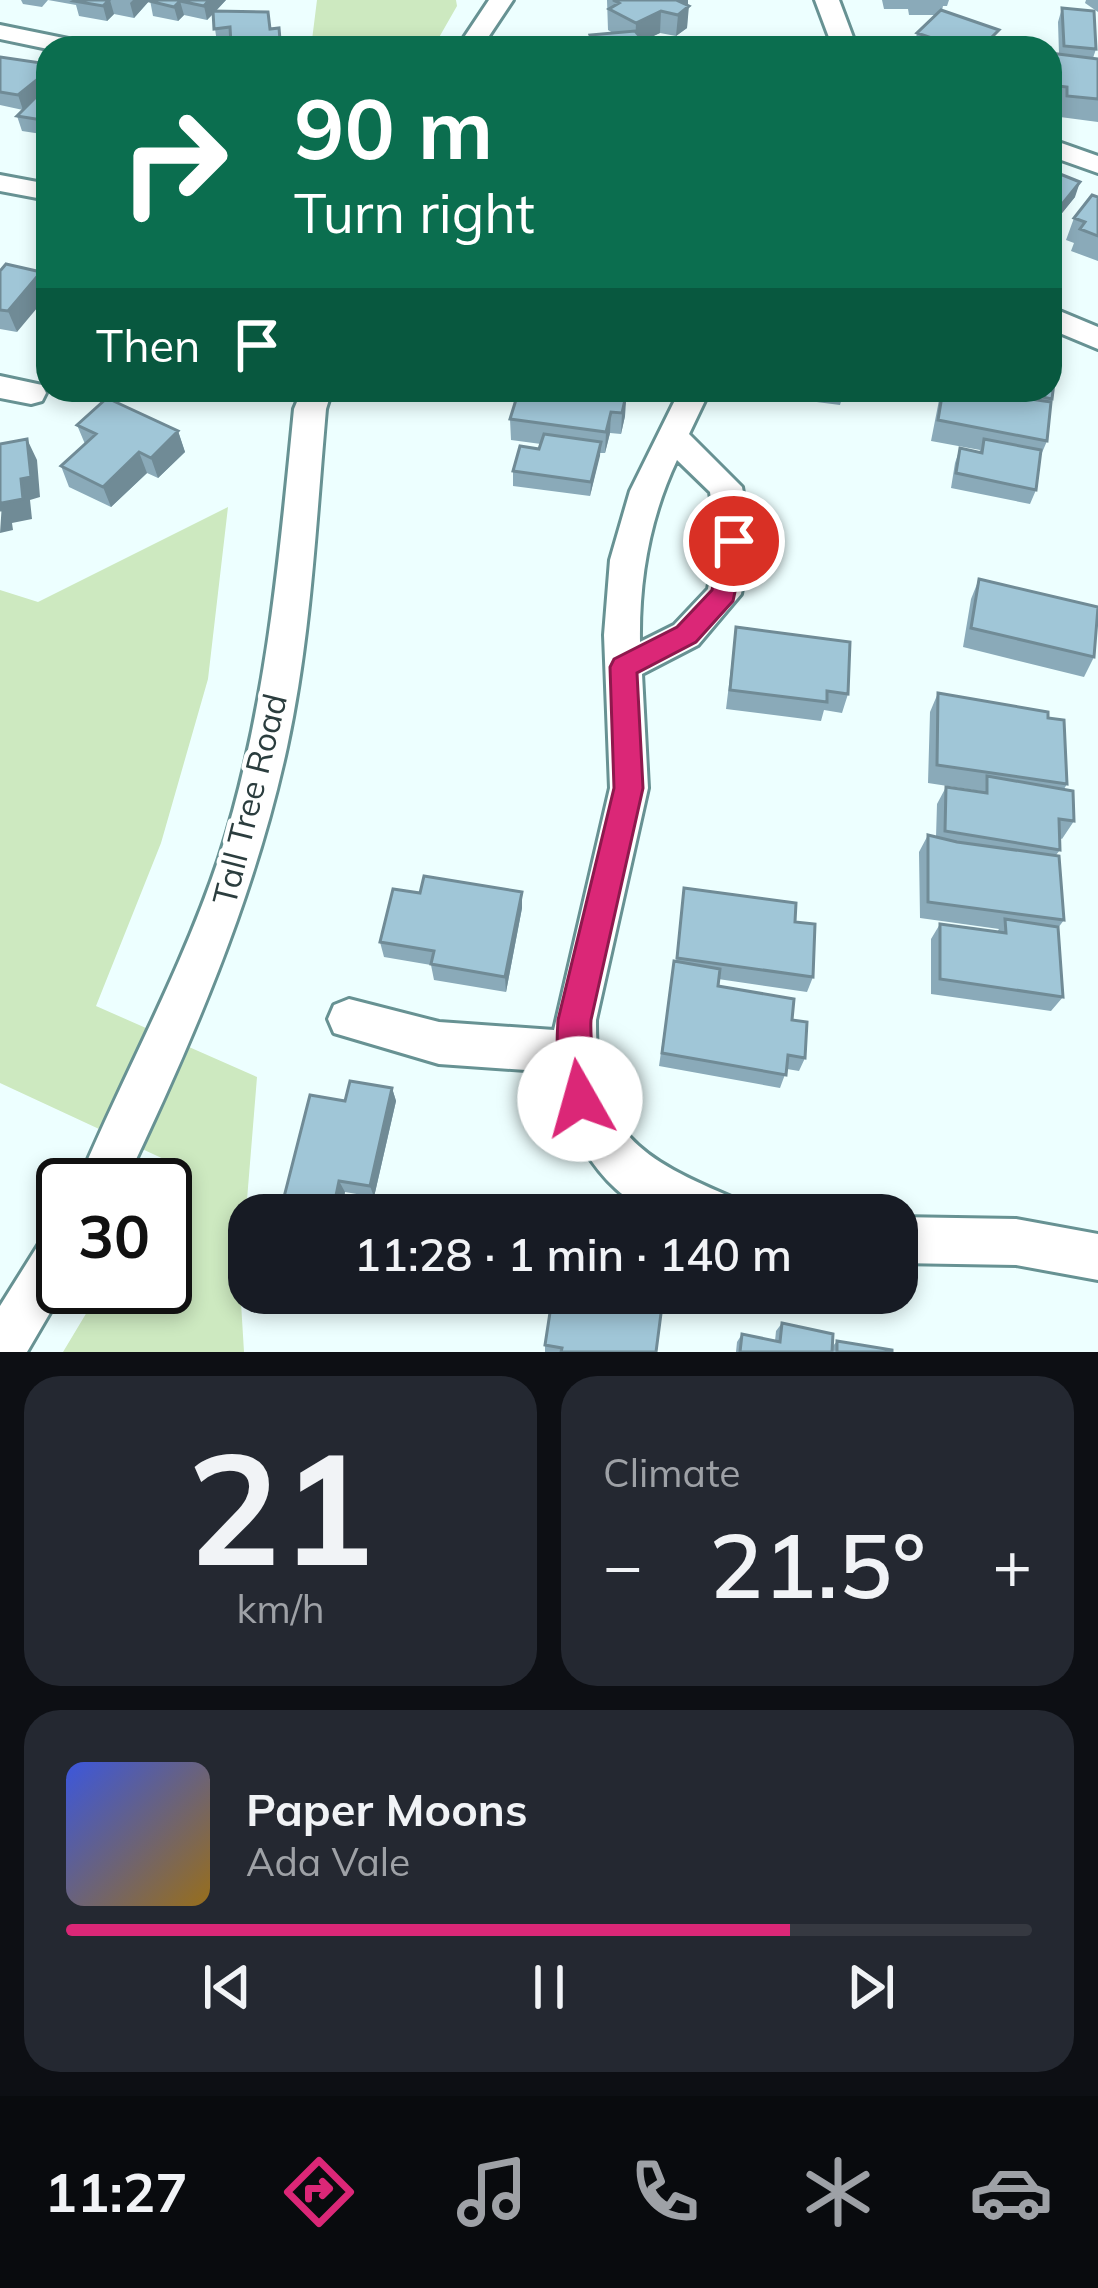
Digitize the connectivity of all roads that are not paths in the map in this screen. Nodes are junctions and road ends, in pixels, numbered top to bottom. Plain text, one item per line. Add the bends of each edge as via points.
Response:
1 (501, 0) edge
2 (826, 0) edge
3 (0, 32) edge
4 (478, 36) edge
5 (840, 36) edge
6 (36, 39) edge
7 (1062, 152) edge
8 (1098, 165) edge
9 (0, 183) edge
10 (36, 190) edge
11 (1062, 322) edge
12 (1098, 339) edge
13 (313, 402) edge
14 (690, 402) edge
15 (675, 439) junction
16 (623, 667) junction
17 (349, 1019) dead end
18 (572, 1052) junction
19 (113, 1158) edge
20 (664, 1194) edge
21 (918, 1240) edge
22 (1098, 1257) edge
23 (36, 1292) edge
24 (0, 1352) edge

1 - 4 street
2 - 5 street
3 - 6 street
7 - 8 street
9 - 10 street
11 - 12 street
13 - 19 street, Tall Tree Road via 268,744 218,922
14 - 15 street
15 - 16 street via 631,540
15 - 16 street via 726,487 734,541 724,594 686,635
16 - 18 street via 629,788
17 - 18 street via 439,1042
18 - 20 street via 580,1099 626,1169
21 - 22 street via 1016,1242
23 - 24 street

